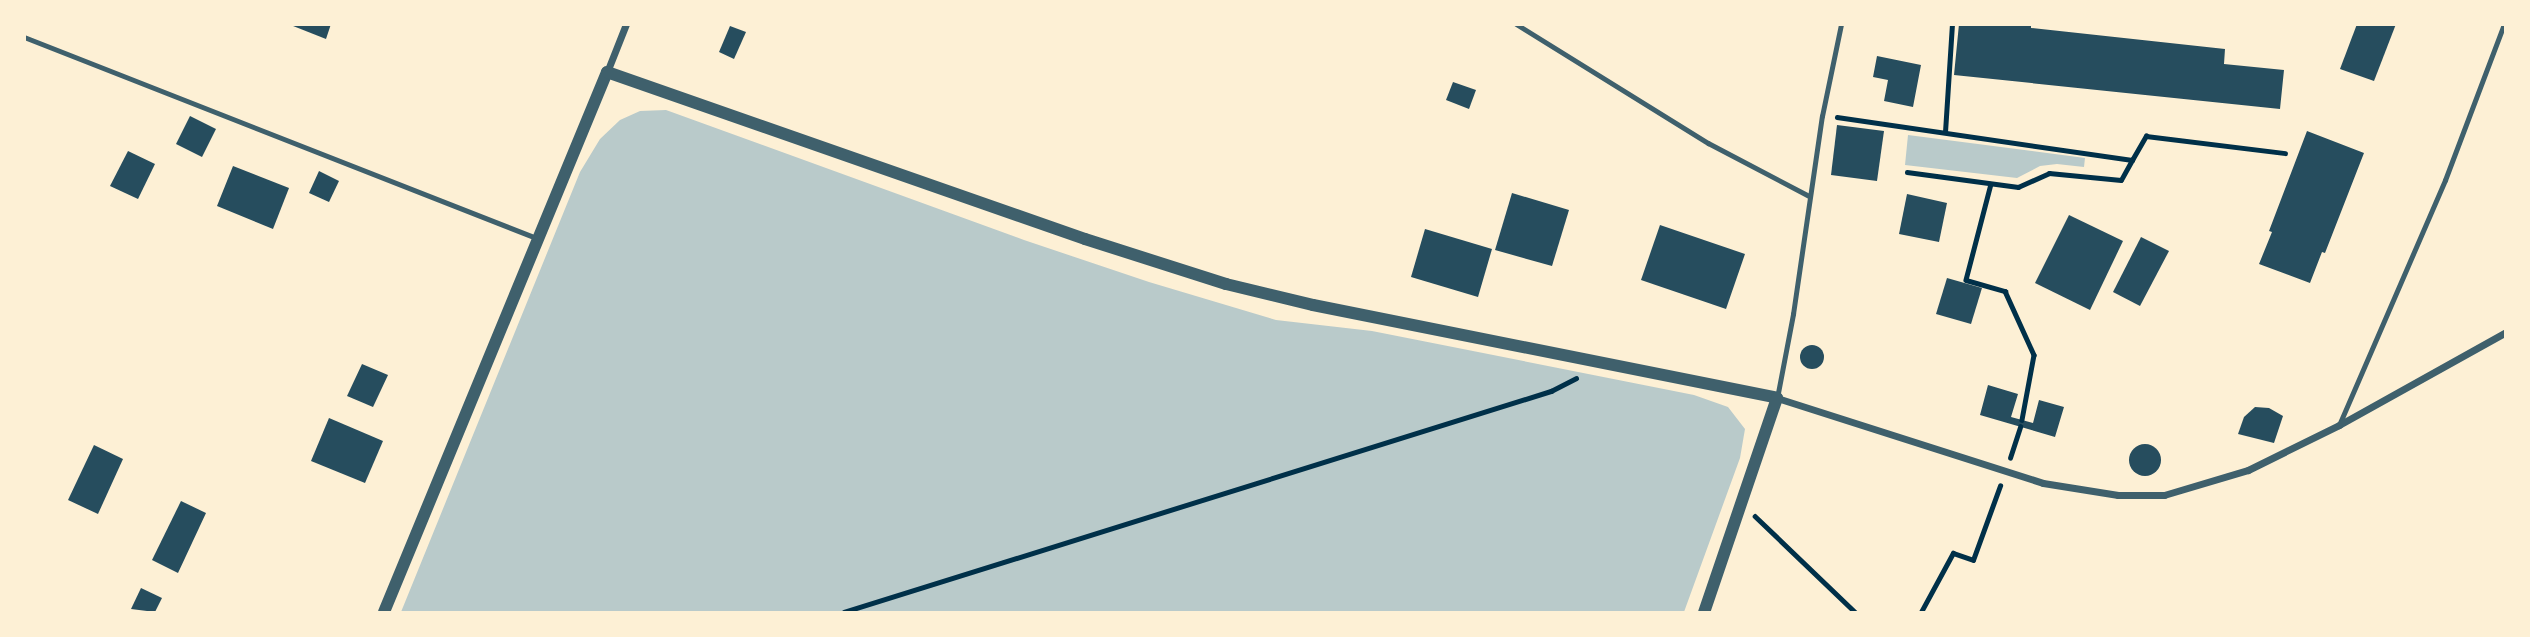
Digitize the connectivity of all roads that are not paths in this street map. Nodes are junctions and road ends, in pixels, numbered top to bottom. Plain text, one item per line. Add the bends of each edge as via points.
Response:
1 (626, 24) edge
2 (1516, 24) edge
3 (1841, 24) edge
4 (2504, 24) edge
5 (24, 37) edge
6 (607, 72) junction
7 (1808, 196) junction
8 (538, 238) junction
9 (2505, 332) edge
10 (1777, 398) junction
11 (2339, 425) junction
12 (384, 612) edge
13 (1704, 612) edge

1 - 6 street
2 - 7 lane via 1708,143
3 - 7 lane
4 - 11 lane via 2445,180
5 - 8 lane
6 - 8 street
6 - 10 street via 1226,284
7 - 10 lane
8 - 12 street
9 - 11 street
10 - 11 street via 2043,483 2118,495 2164,495 2210,484
10 - 13 street

